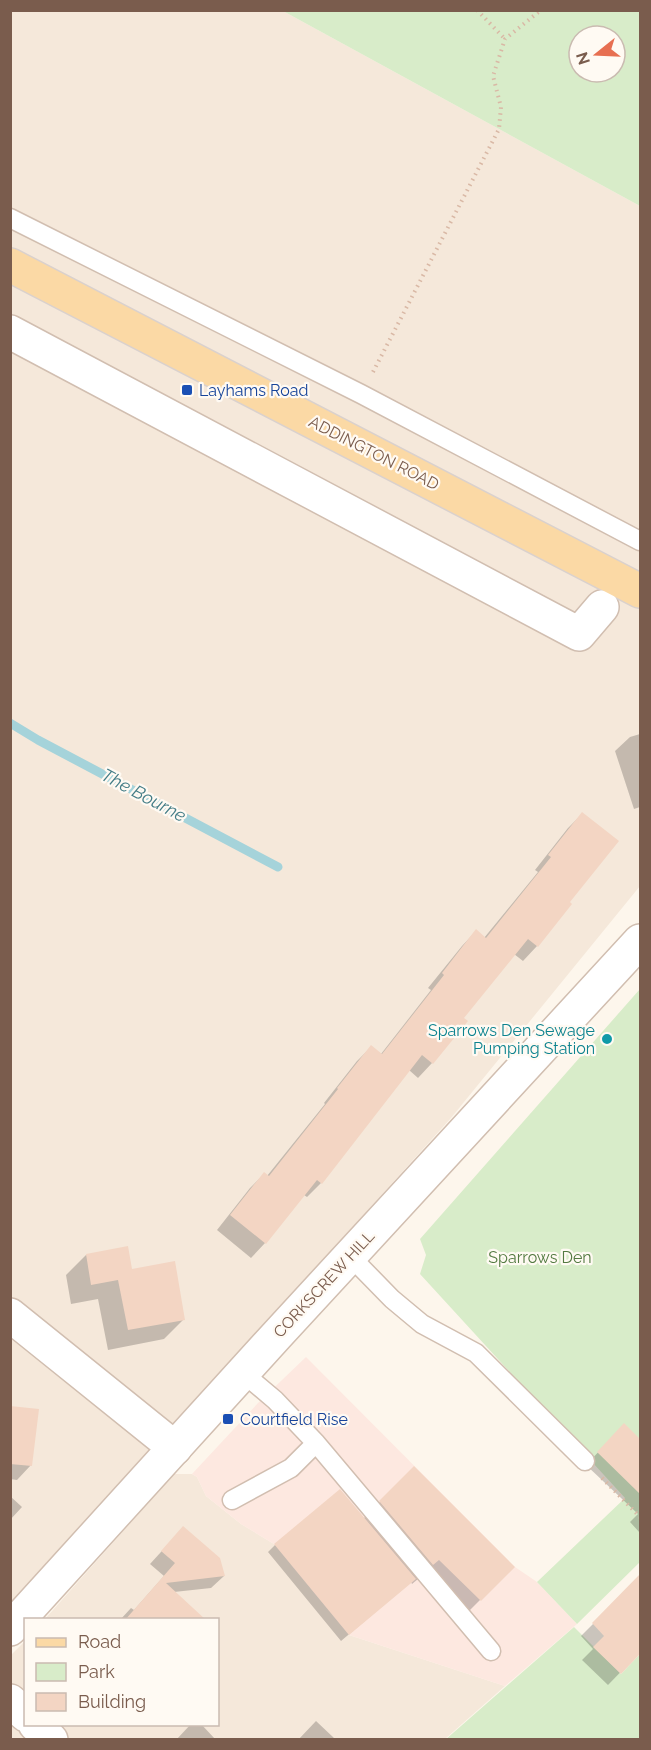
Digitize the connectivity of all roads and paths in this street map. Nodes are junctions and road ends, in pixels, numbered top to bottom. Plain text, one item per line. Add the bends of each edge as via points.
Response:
1 (477, 10) edge
2 (541, 10) edge
3 (505, 39) junction
4 (10, 218) edge
5 (10, 265) edge
6 (10, 332) edge
7 (361, 394) junction
8 (640, 541) edge
9 (629, 585) edge
10 (602, 607) joint
11 (640, 941) edge
12 (350, 1256) junction
13 (10, 1315) edge
14 (243, 1372) junction
15 (316, 1443) junction
16 (175, 1448) junction
17 (585, 1461) joint
18 (232, 1500) dead end
19 (640, 1517) edge
20 (10, 1629) edge
21 (491, 1651) dead end
22 (10, 1701) edge
23 (24, 1713) edge
24 (36, 1726) edge
25 (51, 1740) edge

1 - 3 path
2 - 3 path
3 - 7 path via 494,76 501,107 499,129
4 - 7 lane
5 - 9 main road, ADDINGTON ROAD
6 - 10 street via 579,634
7 - 8 lane
9 - 10 lane
11 - 12 street, CORKSCREW HILL
12 - 14 street, CORKSCREW HILL
12 - 17 lane via 422,1324 476,1353
13 - 16 street
14 - 15 lane
14 - 16 street, CORKSCREW HILL
15 - 18 lane via 291,1468
15 - 21 lane
16 - 20 street, CORKSCREW HILL
17 - 19 path
22 - 23 street
24 - 25 street

